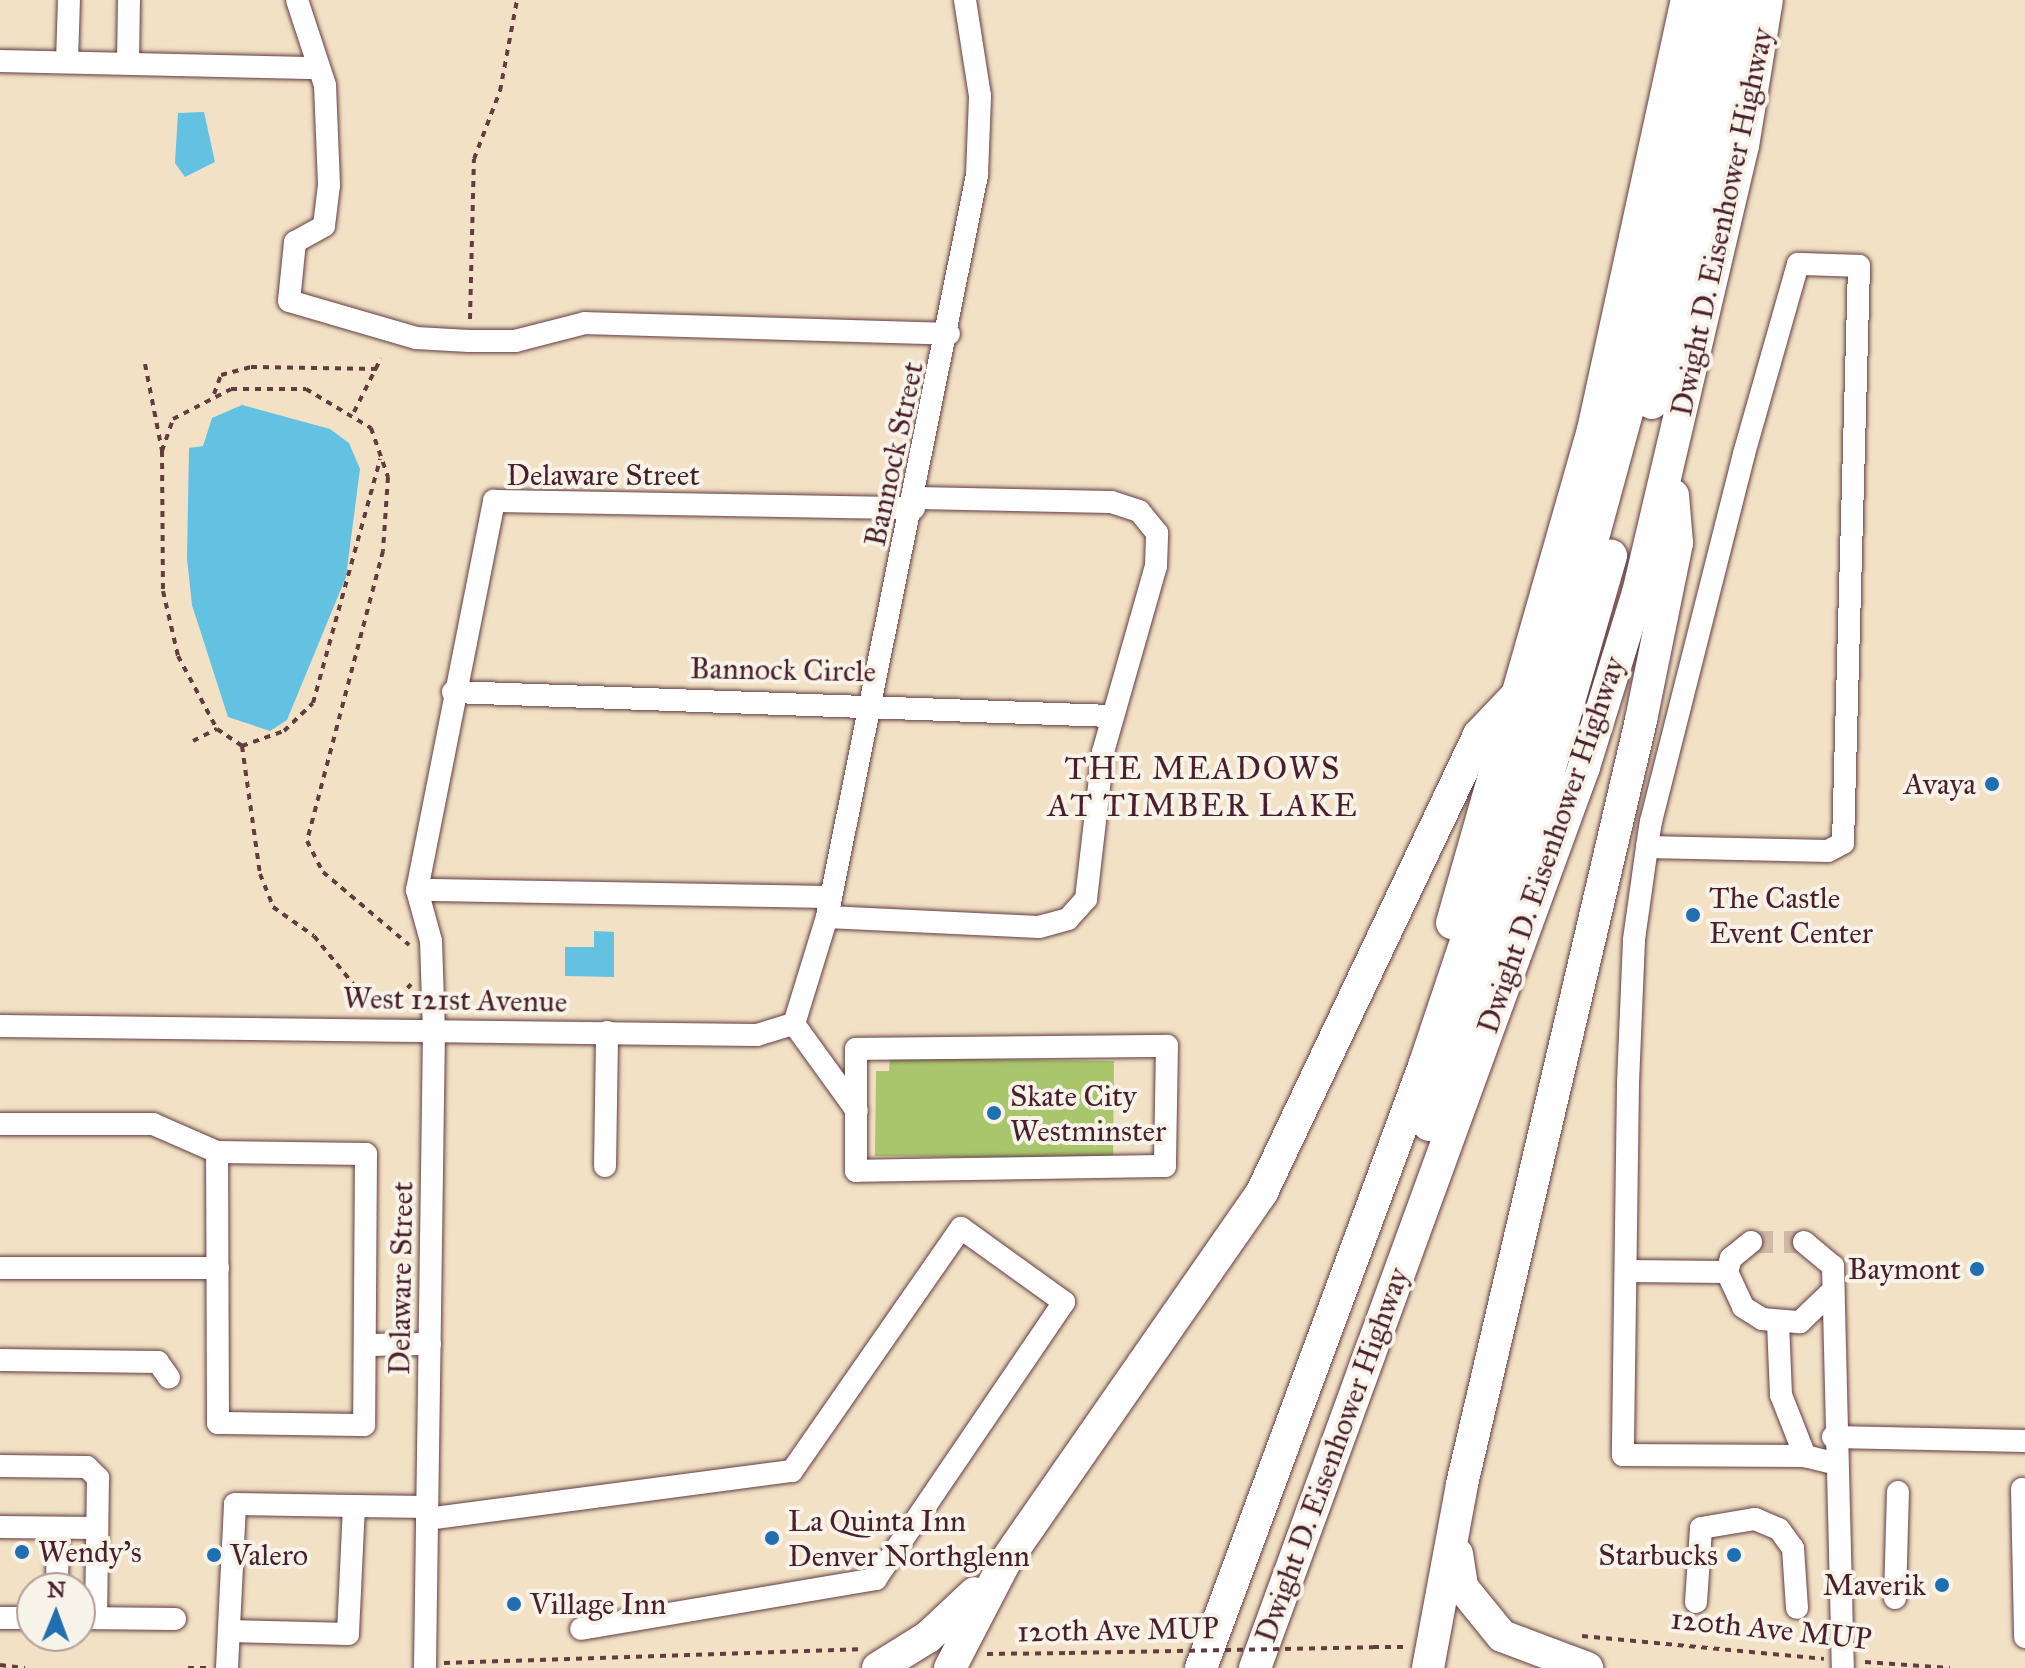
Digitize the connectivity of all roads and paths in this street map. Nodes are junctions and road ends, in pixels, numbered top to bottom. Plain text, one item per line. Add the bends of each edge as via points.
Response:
1 (69, 0) edge
2 (129, 0) edge
3 (297, 0) edge
4 (517, 0) edge
5 (965, 0) edge
6 (1687, 0) edge
7 (1716, 0) edge
8 (1740, 0) edge
9 (1767, 0) edge
10 (0, 61) edge
11 (67, 62) junction
12 (128, 63) junction
13 (319, 68) junction
14 (454, 323) dead end
15 (949, 334) junction
16 (381, 358) dead end
17 (145, 364) dead end
18 (379, 369) junction
19 (214, 394) junction
20 (354, 412) junction
21 (162, 451) junction
22 (381, 457) junction
23 (1670, 470) junction
24 (915, 503) junction
25 (1520, 691) junction
26 (453, 692) junction
27 (872, 702) junction
28 (1111, 716) junction
29 (217, 729) junction
30 (193, 741) dead end
31 (242, 746) junction
32 (1647, 847) junction
33 (417, 890) junction
34 (829, 907) junction
35 (413, 955) dead end
36 (415, 969) dead end
37 (371, 1006) dead end
38 (392, 1006) dead end
39 (794, 1024) junction
40 (0, 1026) edge
41 (434, 1030) junction
42 (607, 1032) junction
43 (857, 1111) junction
44 (0, 1124) edge
45 (217, 1152) junction
46 (605, 1166) dead end
47 (1751, 1242) dead end
48 (1804, 1242) tunnel mouth
49 (0, 1268) edge
50 (218, 1268) junction
51 (1626, 1271) junction
52 (1727, 1272) junction
53 (1830, 1293) junction
54 (1778, 1323) junction
55 (430, 1344) junction
56 (365, 1345) junction
57 (0, 1360) edge
58 (169, 1378) dead end
59 (1833, 1437) junction
60 (2025, 1441) edge
61 (1805, 1456) junction
62 (1833, 1463) junction
63 (0, 1466) edge
64 (2022, 1489) dead end
65 (1898, 1492) dead end
66 (354, 1506) junction
67 (427, 1513) junction
68 (2023, 1525) edge
69 (0, 1527) edge
70 (58, 1528) junction
71 (97, 1528) junction
72 (1454, 1540) junction
73 (1005, 1562) junction
74 (2023, 1563) edge
75 (57, 1572) edge
76 (93, 1572) edge
77 (2023, 1596) edge
78 (1895, 1598) dead end
79 (1696, 1602) dead end
80 (1797, 1608) dead end
81 (96, 1618) edge
82 (175, 1619) dead end
83 (581, 1629) dead end
84 (229, 1631) junction
85 (1568, 1636) dead end
86 (2025, 1637) edge
87 (1431, 1655) edge
88 (876, 1658) edge
89 (953, 1658) edge
90 (465, 1661) dead end
91 (1843, 1664) edge
92 (0, 1665) edge
93 (25, 1668) edge
94 (227, 1668) edge
95 (425, 1668) edge
96 (1183, 1668) edge
97 (1201, 1668) edge
98 (1239, 1668) edge
99 (1255, 1668) edge
100 (1587, 1668) edge
101 (1950, 1668) edge

1 - 11 street
2 - 12 street
3 - 13 street
4 - 14 path via 500,91 474,159 469,324
5 - 15 street, Bannock Street via 980,143
6 - 25 highway via 1593,430
7 - 97 highway via 1636,379 1556,674 1424,1066
8 - 98 highway via 1697,236 1546,781
9 - 23 highway, Dwight D. Eisenhower Highway via 1743,146
10 - 11 street
11 - 12 street
12 - 13 street
13 - 15 street via 329,185 324,226 295,242 289,301 416,338 469,341 515,341 585,323
15 - 24 street, Bannock Street
16 - 18 path
17 - 21 path
18 - 19 path via 251,367 221,375
18 - 20 path
19 - 20 path via 306,389
19 - 21 path via 173,419
20 - 22 path via 371,428
21 - 29 path via 167,614 178,656
22 - 31 path via 353,578 313,703 284,731
22 - 35 path via 388,477 383,551 307,841 323,872 398,931
23 - 72 highway via 1677,543
23 - 99 highway, Dwight D. Eisenhower Highway via 1584,767
24 - 26 street, Delaware Street via 494,501
24 - 27 street, Bannock Street
24 - 28 street via 1111,502 1147,518 1157,533 1156,566
25 - 73 highway via 1479,735 1262,1192
25 - 96 highway via 1438,975
26 - 27 street, Bannock Circle
26 - 33 street, Delaware Street
27 - 28 street, Bannock Circle
27 - 34 street, Bannock Street
28 - 34 street via 1086,899 1075,915 1058,925 1015,929
29 - 30 path
29 - 31 path
31 - 37 path via 260,874 273,907 314,936
32 - 32 street via 1798,264 1859,266 1843,843 1828,851
32 - 51 street via 1633,969
33 - 34 street
33 - 41 street, Delaware Street via 431,941
34 - 39 street
36 - 38 path
39 - 42 street, West 121st Avenue via 757,1035
39 - 43 street
40 - 41 street, West 121st Avenue
41 - 42 street, West 121st Avenue
41 - 55 street, Delaware Street
42 - 46 street
43 - 43 street via 856,1171 1165,1166 1167,1046 856,1049
44 - 45 street via 153,1124
45 - 50 street
45 - 56 street via 366,1154
47 - 52 street via 1731,1258
48 - 53 street via 1833,1266
49 - 50 street
50 - 56 street via 218,1423 364,1425
51 - 52 street
51 - 61 street via 1623,1455
52 - 54 street via 1743,1307
53 - 54 street via 1800,1322
53 - 59 street
54 - 61 street via 1781,1395
55 - 56 street
55 - 67 street, Delaware Street
57 - 58 street via 158,1362
59 - 60 street
59 - 62 street
61 - 62 street
62 - 91 street via 1843,1488
63 - 71 street via 87,1467 98,1478
64 - 68 street
65 - 78 street
66 - 67 street
66 - 84 street via 235,1504
66 - 84 street via 348,1634
67 - 83 street via 792,1471 961,1228 1064,1302 876,1579
67 - 95 street, Delaware Street
68 - 74 street
69 - 70 street
70 - 71 street
70 - 75 street
71 - 76 street
72 - 87 highway
72 - 100 highway via 1462,1587 1490,1625 1524,1648
73 - 88 highway via 928,1637
73 - 89 highway
74 - 77 street
77 - 86 street
79 - 80 street via 1701,1528 1755,1519 1779,1529 1793,1548
81 - 82 street
84 - 94 street
85 - 91 path, 120th Ave MUP via 1679,1640
87 - 89 path, 120th Ave MUP, bridge via 1373,1647
88 - 90 path
91 - 101 path, 120th Ave MUP
92 - 93 path

